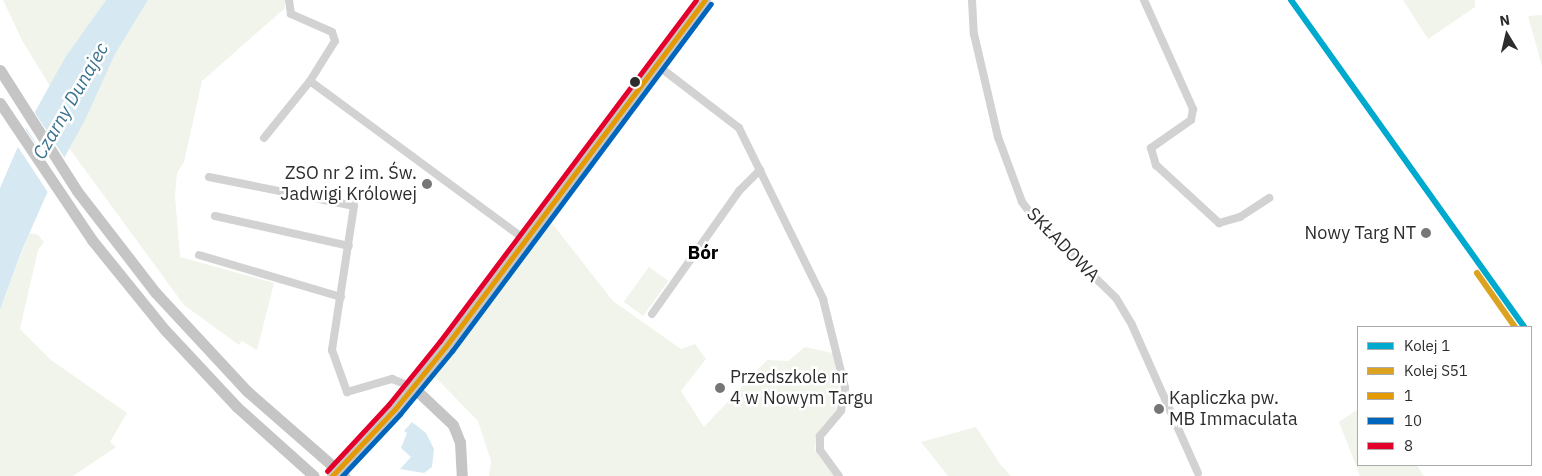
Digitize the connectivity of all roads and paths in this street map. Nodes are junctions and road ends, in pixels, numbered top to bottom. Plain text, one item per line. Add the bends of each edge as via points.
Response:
1 (289, 0) edge
2 (704, 0) edge
3 (972, 0) edge
4 (1144, 0) edge
5 (656, 65) junction
6 (0, 70) edge
7 (310, 81) junction
8 (0, 102) edge
9 (264, 138) dead end
10 (760, 170) junction
11 (209, 177) dead end
12 (1269, 198) dead end
13 (214, 216) dead end
14 (527, 241) junction
15 (349, 246) junction
16 (198, 255) dead end
17 (341, 297) junction
18 (652, 314) dead end
19 (413, 387) junction
20 (1198, 473) dead end
21 (461, 475) edge
22 (314, 476) edge
23 (332, 476) edge
24 (344, 476) edge
25 (840, 476) edge

1 - 7 street via 291,14 332,32 335,41
2 - 5 main road
3 - 20 street, SKŁADOWA via 974,34 993,115 1022,202 1035,219 1116,298 1132,325
4 - 12 street via 1193,109 1191,120 1151,148 1156,165 1218,223 1240,217
5 - 10 street via 739,128
5 - 14 main road
6 - 24 main road, bridge via 72,183 155,292 247,391
7 - 9 street
7 - 14 street
8 - 22 main road via 87,234 165,330 237,407
10 - 18 street via 739,190
10 - 25 street via 823,299 845,388 841,410 820,436 820,450
11 - 15 street via 354,206
13 - 15 street
14 - 19 main road
15 - 17 street
16 - 17 street
17 - 19 street via 332,350 347,392 392,379
19 - 21 main road via 453,425 460,442
19 - 23 main road

